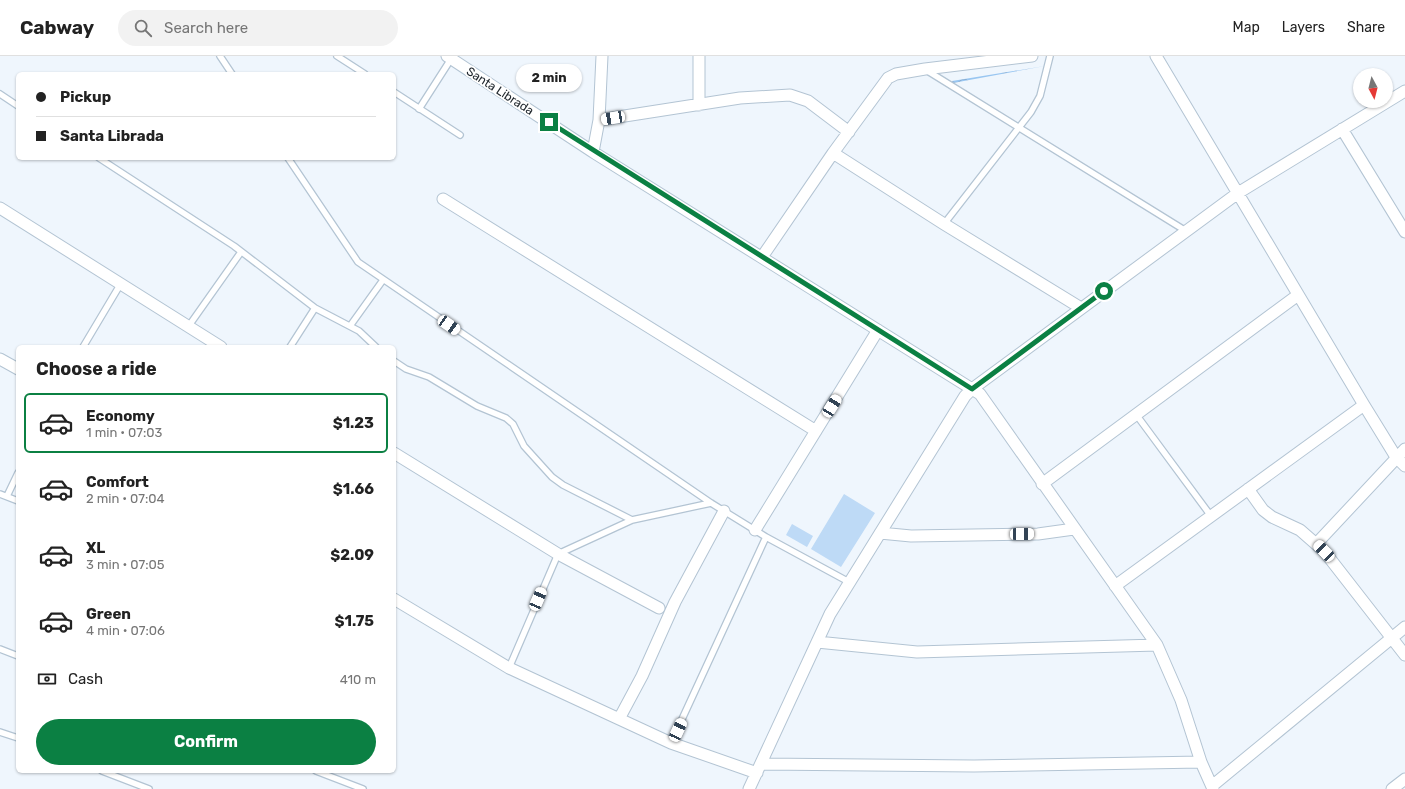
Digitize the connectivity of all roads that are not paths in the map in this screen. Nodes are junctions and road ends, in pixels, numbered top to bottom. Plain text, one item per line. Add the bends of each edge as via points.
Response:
1 (220, 56) edge
2 (337, 56) edge
3 (602, 56) edge
4 (699, 56) edge
5 (1032, 56) edge
6 (1050, 56) edge
7 (1156, 56) edge
8 (449, 58) edge
9 (925, 69) junction
10 (231, 72) edge
11 (362, 72) edge
12 (1405, 91) edge
13 (396, 93) edge
14 (0, 94) edge
15 (16, 105) edge
16 (699, 105) junction
17 (420, 109) junction
18 (599, 120) junction
19 (1018, 127) junction
20 (1342, 128) junction
21 (849, 132) junction
22 (460, 135) dead end
23 (594, 152) junction
24 (833, 153) junction
25 (101, 160) edge
26 (289, 160) edge
27 (1238, 193) junction
28 (443, 199) dead end
29 (0, 208) edge
30 (944, 224) junction
31 (1186, 231) junction
32 (1405, 232) edge
33 (241, 252) junction
34 (762, 257) junction
35 (383, 280) junction
36 (120, 285) junction
37 (1298, 295) junction
38 (315, 308) junction
39 (1081, 308) junction
40 (350, 326) junction
41 (188, 327) junction
42 (878, 330) junction
43 (84, 345) edge
44 (218, 345) edge
45 (291, 345) edge
46 (374, 345) edge
47 (0, 359) edge
48 (396, 362) edge
49 (16, 368) edge
50 (976, 392) junction
51 (1364, 405) junction
52 (1135, 413) junction
53 (816, 431) junction
54 (1405, 449) edge
55 (396, 454) edge
56 (1396, 457) junction
57 (1405, 466) edge
58 (16, 478) edge
59 (1042, 484) junction
60 (1248, 489) junction
61 (0, 494) edge
62 (7, 496) junction
63 (16, 500) edge
64 (711, 503) junction
65 (724, 511) junction
66 (1211, 516) junction
67 (632, 520) junction
68 (1074, 529) junction
69 (755, 530) junction
70 (880, 533) junction
71 (766, 537) junction
72 (1317, 543) junction
73 (558, 554) junction
74 (849, 582) junction
75 (1115, 586) junction
76 (396, 600) edge
77 (659, 608) dead end
78 (1405, 627) edge
79 (1392, 638) junction
80 (817, 642) junction
81 (1156, 645) junction
82 (0, 649) edge
83 (16, 655) edge
84 (1405, 655) edge
85 (509, 668) junction
86 (619, 719) junction
87 (0, 732) edge
88 (16, 737) edge
89 (671, 744) junction
90 (1201, 762) junction
91 (759, 768) junction
92 (107, 773) edge
93 (321, 773) edge
94 (1405, 779) edge
95 (1212, 788) edge
96 (149, 789) edge
97 (363, 789) edge
98 (749, 789) edge
99 (1392, 789) edge

1 - 10 lane
2 - 11 lane
3 - 18 street
4 - 16 street
5 - 9 street
6 - 19 lane via 1040,96
7 - 27 street
8 - 17 lane
8 - 23 street, Santa Librada
9 - 19 lane
9 - 21 street via 888,78
12 - 20 street
13 - 17 lane
14 - 15 lane
16 - 18 street
16 - 21 street via 740,98 790,95 808,101
17 - 22 lane
18 - 23 street
19 - 30 lane
19 - 31 lane
20 - 27 street
20 - 32 street
21 - 24 street
23 - 34 street, Santa Librada
24 - 30 street
24 - 34 street
25 - 33 lane
26 - 35 lane via 358,262
27 - 31 street
27 - 37 street
28 - 53 street
29 - 36 street
30 - 39 street
31 - 39 street
33 - 38 lane
33 - 41 lane
34 - 42 street, Santa Librada
35 - 40 lane
35 - 64 lane
36 - 41 street
36 - 43 lane
37 - 51 street
37 - 52 street
38 - 40 lane
38 - 45 lane
39 - 50 street
40 - 46 lane
41 - 44 street
42 - 50 street, Santa Librada
42 - 53 street
47 - 49 street
48 - 67 lane via 477,406 506,418 513,424 524,446 552,477
50 - 59 street
50 - 70 street via 965,396
51 - 56 street
51 - 60 street
52 - 59 street
52 - 66 lane
53 - 69 street
54 - 56 street
55 - 73 street
56 - 57 street
56 - 72 street
58 - 62 lane
59 - 68 street
60 - 66 street
60 - 72 street via 1263,510 1300,530
61 - 62 lane
62 - 63 lane
64 - 65 lane
64 - 67 lane
65 - 69 lane
65 - 86 street via 675,602 642,676
66 - 75 street
67 - 73 lane
68 - 70 street via 1030,534 911,536
68 - 75 street
69 - 71 lane
70 - 74 street
71 - 74 lane
71 - 89 lane
72 - 79 street
73 - 77 street
73 - 85 lane
74 - 80 street
75 - 81 street
76 - 85 street
78 - 79 street
79 - 84 street
79 - 95 street
80 - 81 street via 917,652
80 - 91 street
81 - 90 street via 1181,700
82 - 83 lane
85 - 86 street
86 - 89 street
87 - 88 lane
89 - 91 street
90 - 91 street
90 - 95 street
91 - 98 street
92 - 96 lane
93 - 97 lane
94 - 99 street

